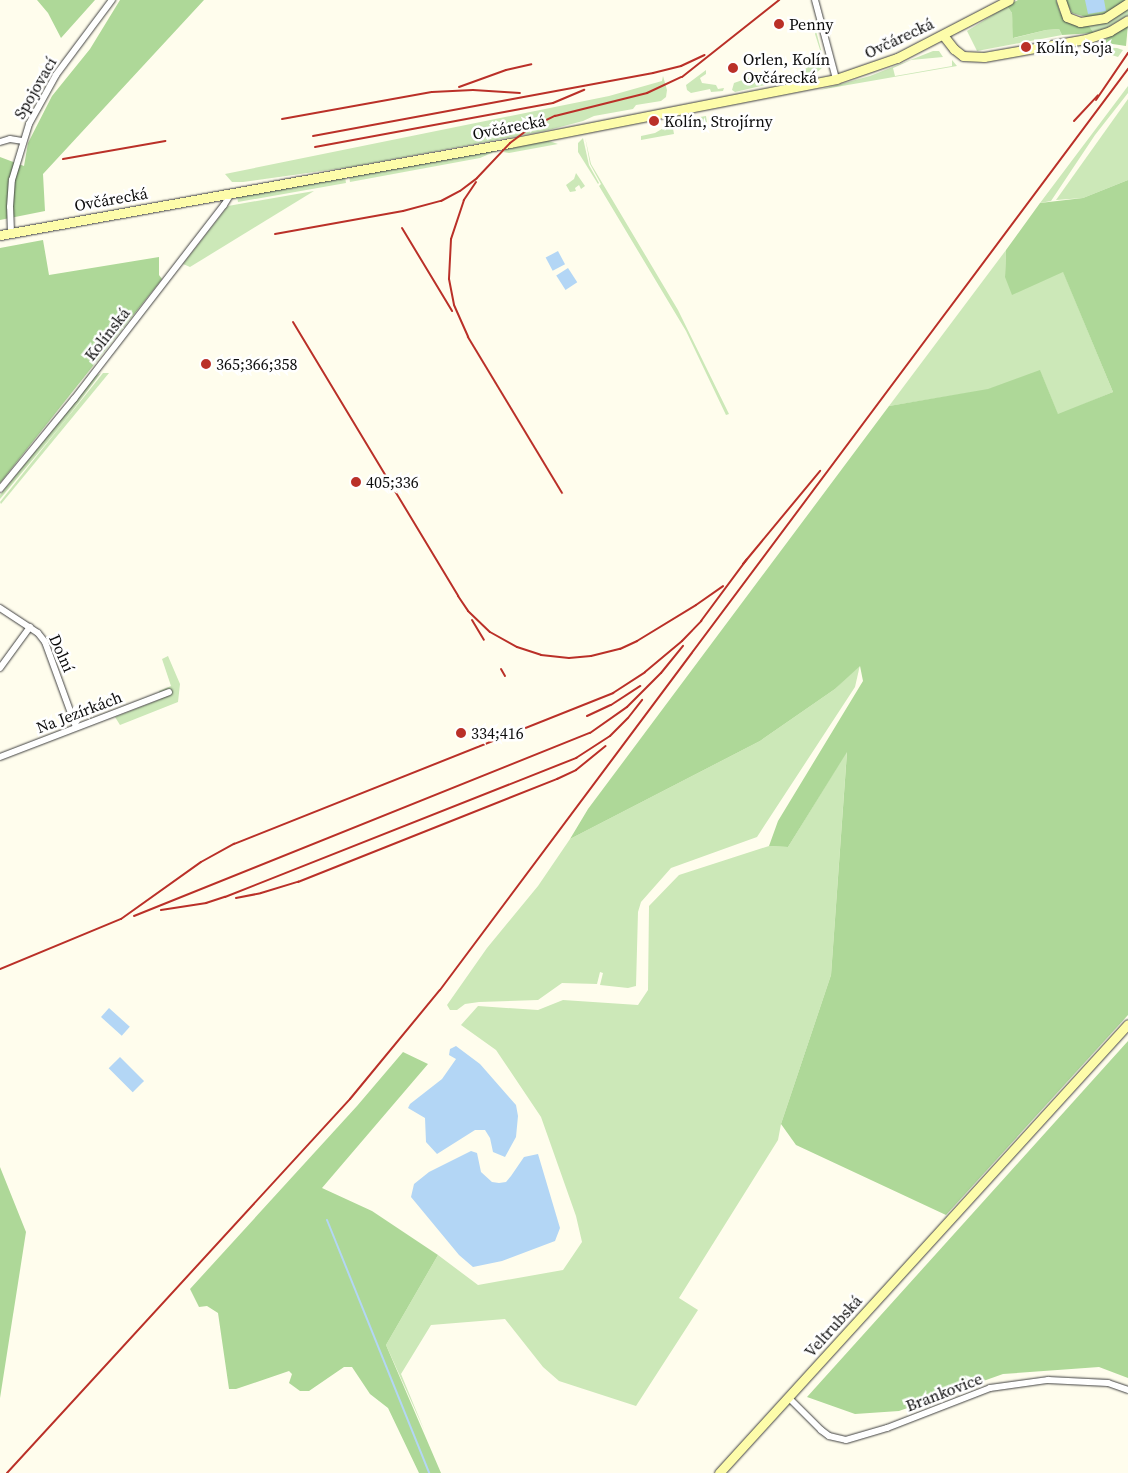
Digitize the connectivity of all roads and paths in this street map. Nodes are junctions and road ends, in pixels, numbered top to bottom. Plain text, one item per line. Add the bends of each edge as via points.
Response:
1 (112, 0) edge
2 (815, 0) edge
3 (1008, 0) edge
4 (1060, 0) edge
5 (1128, 3) edge
6 (1128, 20) edge
7 (943, 35) junction
8 (836, 79) junction
9 (22, 141) junction
10 (0, 142) edge
11 (232, 192) junction
12 (11, 233) junction
13 (0, 235) edge
14 (0, 489) edge
15 (0, 608) edge
16 (30, 627) junction
17 (0, 668) edge
18 (169, 692) dead end
19 (76, 727) junction
20 (0, 757) edge
21 (1128, 1024) edge
22 (1128, 1390) edge
23 (788, 1397) junction
24 (719, 1473) edge

1 - 9 street, Spojovací via 51,82
2 - 8 street
3 - 7 main road, Ovčárecká
4 - 5 main road via 1067,16 1080,22 1105,18
6 - 7 main road via 1110,31 1086,39 984,57 963,56
7 - 8 main road, Ovčárecká via 889,62
8 - 11 main road, Ovčárecká via 510,143
9 - 10 street via 10,139
9 - 12 street, Spojovací via 10,193
11 - 12 main road, Ovčárecká
11 - 14 street, Kolínská via 74,400
12 - 13 main road, Ovčárecká
15 - 16 street, Dolní
16 - 17 street
16 - 19 street, Dolní via 38,633 50,653
18 - 19 street, Na Jezírkách
19 - 20 street, Na Jezírkách
21 - 23 main road, Veltrubská
22 - 23 street, Brankovice via 1108,1383 1048,1380 990,1388 887,1428 846,1440 829,1436
23 - 24 main road, Veltrubská

